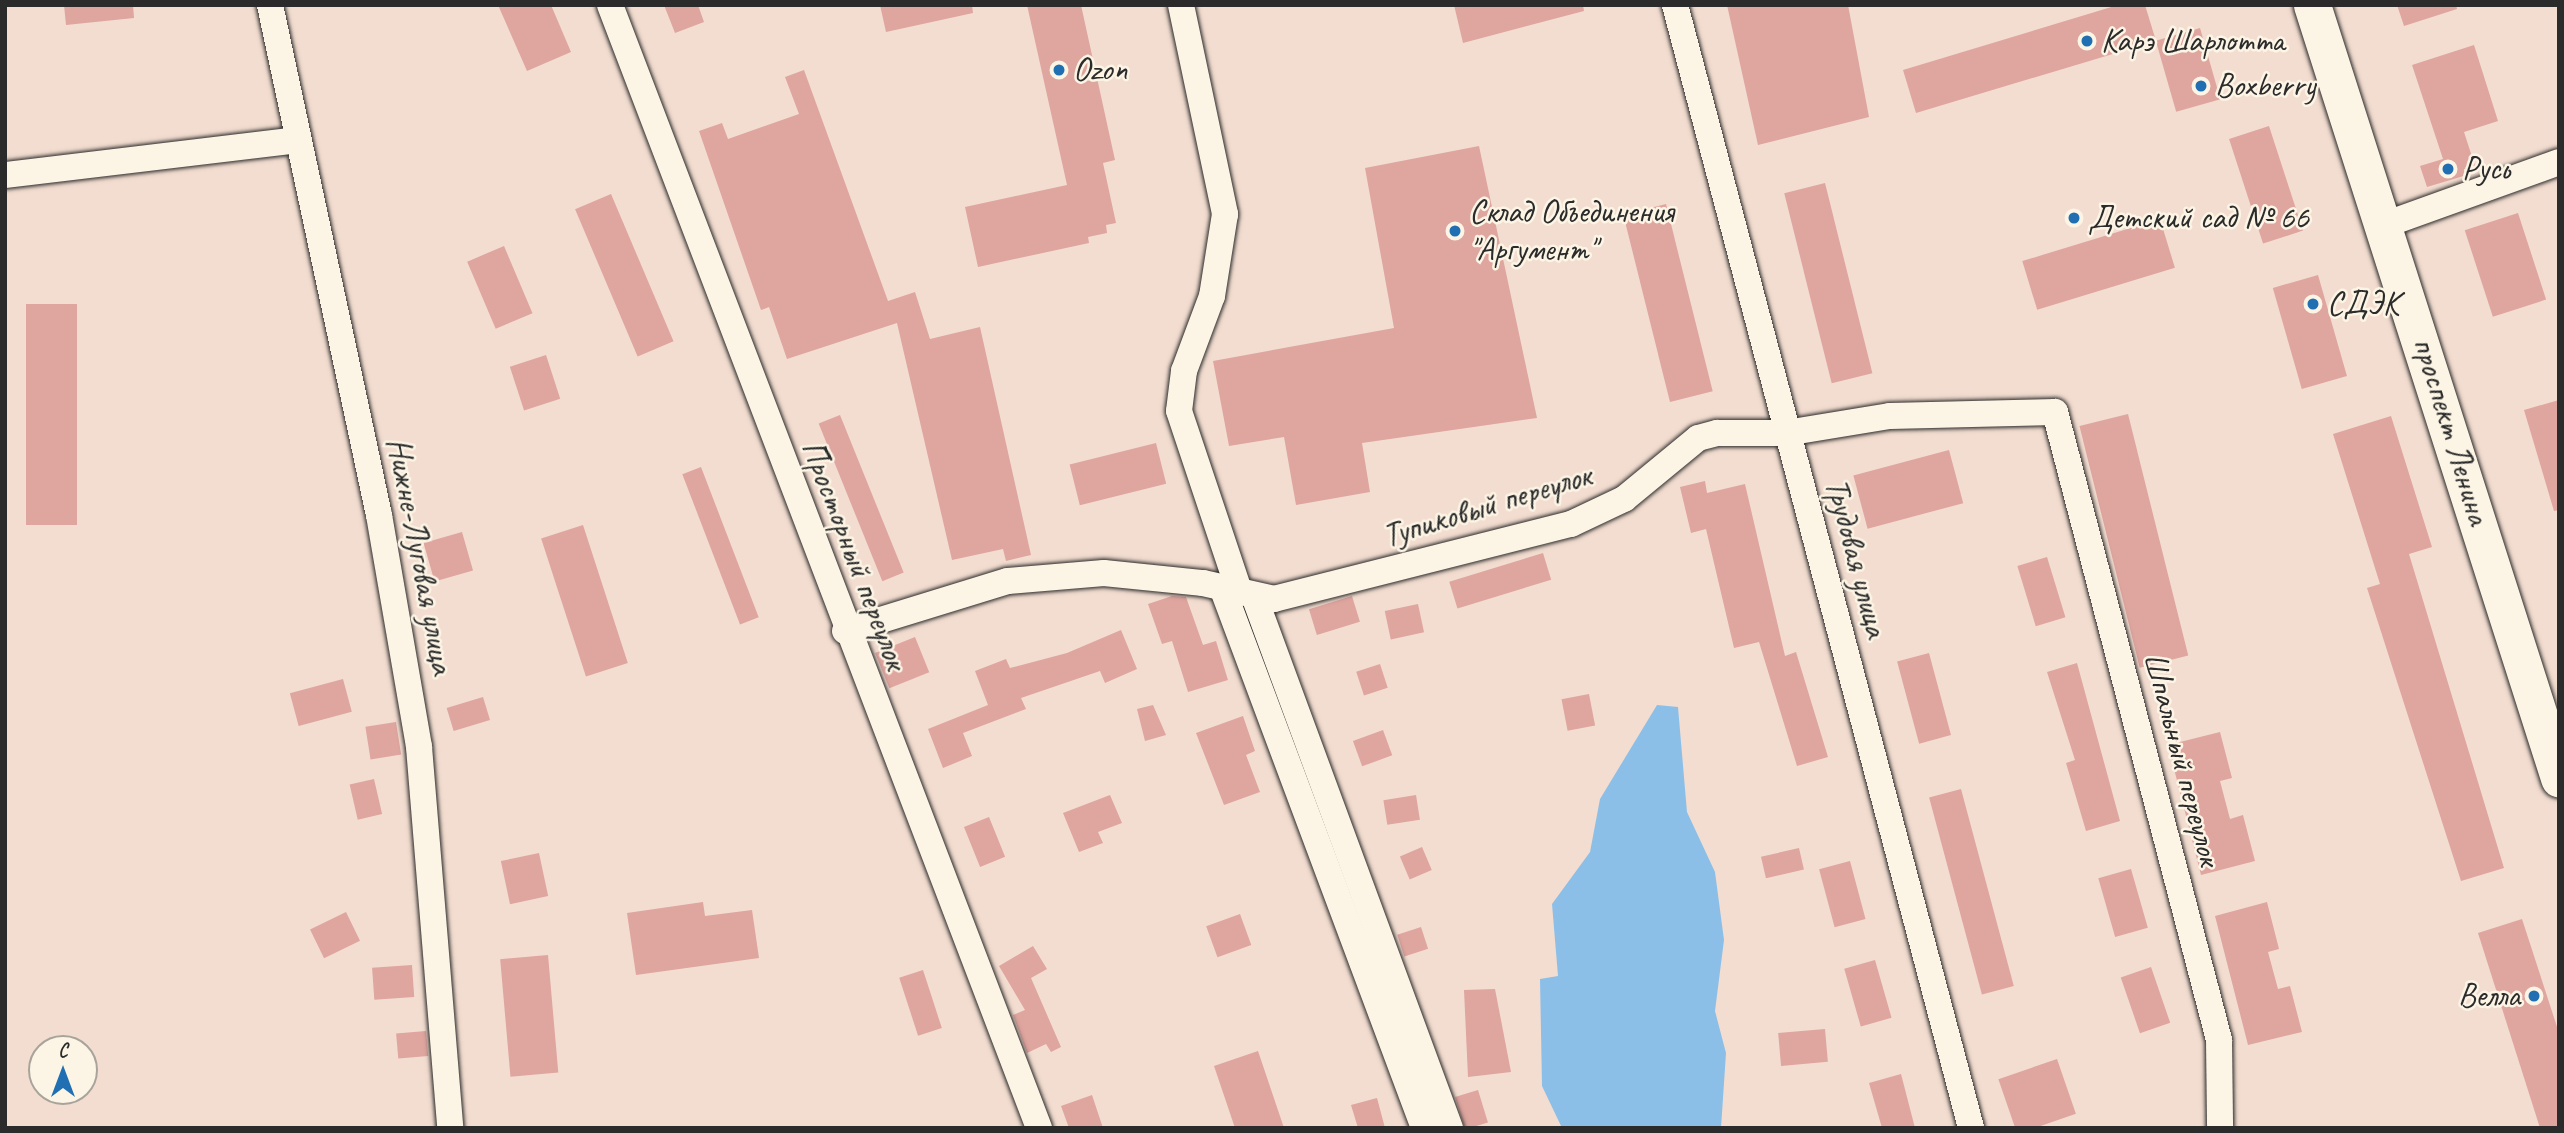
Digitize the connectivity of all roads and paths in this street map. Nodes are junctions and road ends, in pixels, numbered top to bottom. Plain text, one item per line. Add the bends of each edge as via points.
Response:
1 (270, 5) edge
2 (610, 5) edge
3 (1181, 5) edge
4 (1675, 5) edge
5 (2312, 5) edge
6 (298, 140) junction
7 (2559, 162) edge
8 (5, 175) edge
9 (2387, 224) junction
10 (2055, 412) joint
11 (1786, 433) junction
12 (1239, 593) junction
13 (845, 631) junction
14 (2559, 778) edge
15 (450, 1128) edge
16 (1039, 1128) edge
17 (1424, 1128) edge
18 (1450, 1128) edge
19 (1971, 1128) edge
20 (2220, 1128) edge

1 - 6 street, Нижне-Луговая улица
2 - 13 street, Просторный переулок
3 - 12 street via 1225,214 1212,296 1185,371 1179,411
4 - 11 street, Трудовая улица
5 - 9 main road, проспект Ленина
6 - 8 street
6 - 15 street, Нижне-Луговая улица via 379,515 419,747
7 - 9 street
9 - 14 main road, проспект Ленина
10 - 11 street, Тупиковый переулок via 1890,416
10 - 20 street, Шпальный переулок via 2219,1040
11 - 12 street, Тупиковый переулок via 1698,438 1624,499 1571,524 1336,587 1274,599
11 - 19 street, Трудовая улица
12 - 13 street, Тупиковый переулок via 1104,573 1008,581
12 - 17 street
12 - 18 street
13 - 16 street, Просторный переулок

